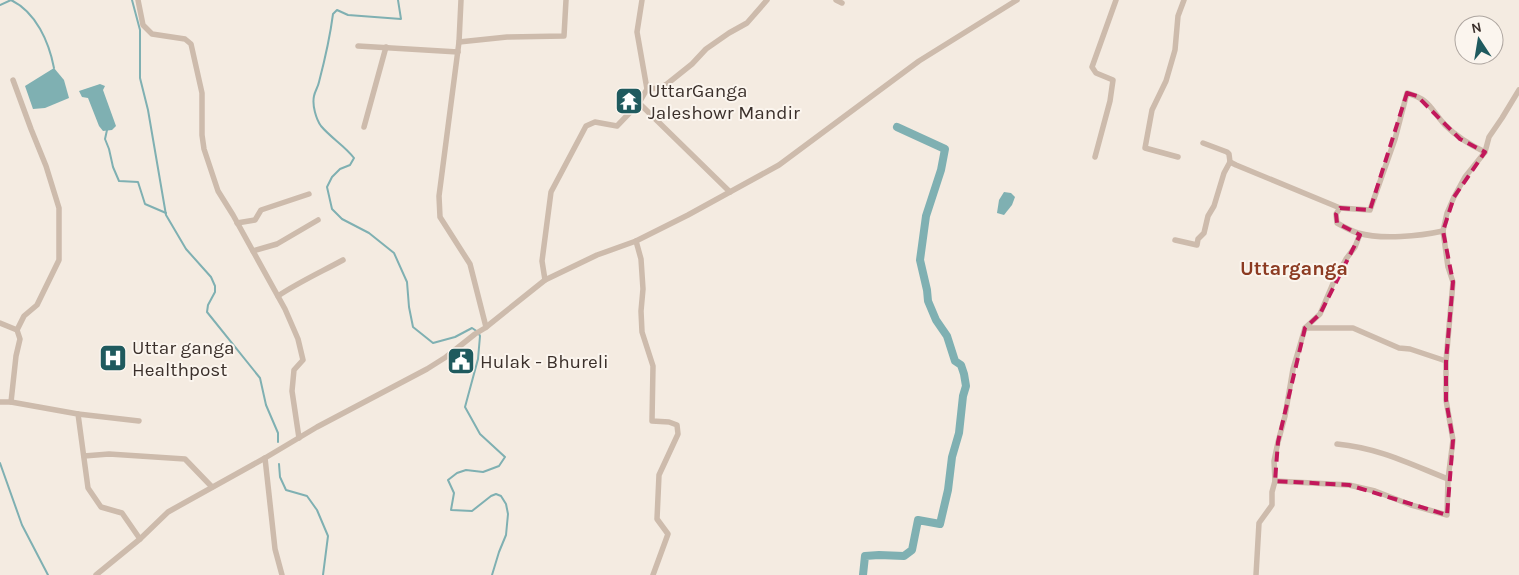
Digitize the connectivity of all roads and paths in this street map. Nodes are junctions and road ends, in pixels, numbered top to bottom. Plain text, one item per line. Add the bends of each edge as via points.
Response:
1 (138, 0) edge
2 (461, 0) edge
3 (566, 0) edge
4 (642, 0) edge
5 (767, 0) edge
6 (836, 0) edge
7 (1017, 0) edge
8 (1116, 0) edge
9 (1184, 0) edge
10 (1010, 2) edge
11 (842, 3) dead end
12 (460, 42) junction
13 (358, 46) dead end
14 (386, 47) junction
15 (458, 52) junction
16 (13, 80) dead end
17 (647, 89) junction
18 (1519, 90) edge
19 (639, 103) junction
20 (364, 127) dead end
21 (1203, 143) dead end
22 (1485, 152) junction
23 (1095, 157) dead end
24 (1178, 157) dead end
25 (1230, 162) junction
26 (730, 192) junction
27 (309, 194) dead end
28 (1340, 208) junction
29 (318, 220) dead end
30 (237, 223) junction
31 (1443, 231) junction
32 (1360, 234) junction
33 (1175, 240) dead end
34 (636, 241) junction
35 (253, 251) junction
36 (343, 260) dead end
37 (546, 280) junction
38 (278, 296) junction
39 (0, 323) edge
40 (486, 327) junction
41 (1305, 328) junction
42 (17, 330) junction
43 (1446, 360) junction
44 (0, 402) edge
45 (11, 402) junction
46 (78, 414) junction
47 (139, 421) dead end
48 (298, 438) junction
49 (1337, 444) dead end
50 (84, 456) junction
51 (265, 458) junction
52 (1448, 479) junction
53 (1275, 481) junction
54 (212, 487) junction
55 (140, 539) junction
56 (96, 575) edge
57 (282, 575) edge
58 (653, 575) edge
59 (1256, 575) edge

1 - 30 street via 143,24 152,34 185,39 191,44 202,93 204,149 218,191
2 - 12 street
3 - 12 street via 564,36
4 - 17 street via 637,32
5 - 17 street via 747,23 706,49 667,84
6 - 11 street
7 - 10 street
8 - 23 street via 1092,67 1096,73 1113,80
9 - 24 street via 1178,16 1175,50 1166,81 1152,110 1146,148
10 - 26 street via 919,61 780,166
12 - 15 street
13 - 14 street
14 - 15 street
14 - 20 street
15 - 40 street via 439,196 440,217 470,264
16 - 42 street via 59,208 59,260 36,305 24,316
17 - 19 street
18 - 22 street via 1488,137
19 - 26 street
19 - 37 street via 617,126 595,122 586,126 550,192 542,261
21 - 25 street via 1227,152
22 - 28 street via 1460,139 1426,101 1407,93 1370,210
22 - 31 street via 1454,197
25 - 28 street
25 - 33 street via 1204,233 1196,245
26 - 34 street
27 - 30 street via 261,210 255,220
28 - 32 street via 1336,214 1337,223
29 - 35 street via 277,244
30 - 35 street
31 - 32 street via 1409,236
31 - 43 street via 1453,282
32 - 41 street via 1320,314
34 - 37 street via 597,254
34 - 58 street via 643,289 642,332 653,366 652,421 677,425 678,434 659,475 657,519 668,534
35 - 38 street
36 - 38 street
37 - 40 street
38 - 48 street via 298,339 303,360 294,370 292,391
39 - 42 street
40 - 48 street via 427,369
41 - 43 street via 1353,328 1399,348
41 - 53 street via 1293,368 1274,461
42 - 45 street via 20,339
43 - 52 street via 1446,400 1453,440
44 - 45 street
45 - 46 street
46 - 47 street
46 - 50 street
48 - 51 street
49 - 52 street via 1403,459
50 - 54 street via 109,454 185,459
50 - 55 street via 88,488 101,507 122,513
51 - 54 street
51 - 57 street via 275,549
52 - 53 street via 1447,515 1349,485
53 - 59 street via 1272,505 1259,523
54 - 55 street via 168,512
55 - 56 street

